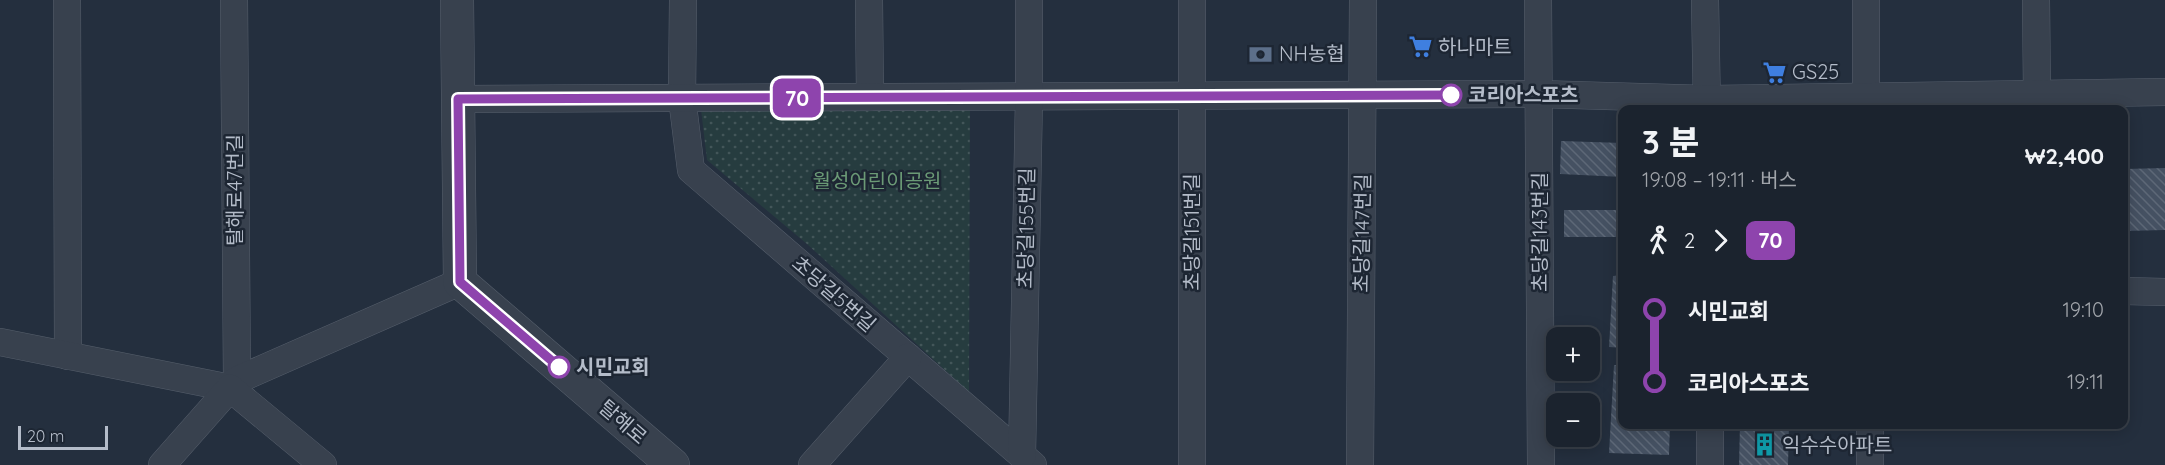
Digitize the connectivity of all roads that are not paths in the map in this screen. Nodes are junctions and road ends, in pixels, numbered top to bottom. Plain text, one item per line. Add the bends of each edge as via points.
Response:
1 (67, 0) edge
2 (234, 0) edge
3 (457, 0) edge
4 (683, 0) edge
5 (869, 0) edge
6 (1029, 0) edge
7 (1192, 0) edge
8 (1363, 0) edge
9 (1538, 0) edge
10 (1705, 0) edge
11 (1866, 0) edge
12 (2036, 0) edge
13 (2037, 92) junction
14 (2165, 92) edge
15 (1539, 94) junction
16 (1363, 95) junction
17 (1192, 96) junction
18 (1029, 97) junction
19 (682, 98) junction
20 (870, 98) junction
21 (458, 99) junction
22 (1866, 103) edge
23 (1707, 104) edge
24 (460, 282) junction
25 (2128, 291) edge
26 (2165, 292) edge
27 (0, 342) edge
28 (68, 356) junction
29 (908, 357) junction
30 (233, 384) junction
31 (1710, 429) edge
32 (1870, 429) edge
33 (1027, 460) edge
34 (162, 465) edge
35 (323, 465) edge
36 (673, 465) edge
37 (812, 465) edge
38 (1192, 465) edge
39 (1359, 465) edge
40 (1541, 465) edge
41 (1710, 465) edge
42 (1870, 465) edge

1 - 28 street
2 - 30 street, 탈해로47번길
3 - 21 street
4 - 19 street, 초당길5번길
5 - 20 street
6 - 18 street, 초당길155번길
7 - 17 street, 초당길151번길
8 - 16 street, 초당길147번길
9 - 15 street, 초당길143번길
10 - 23 street
11 - 22 street
12 - 13 street
13 - 14 street
13 - 22 street
15 - 16 street
15 - 23 street
15 - 40 street, 초당길143번길
16 - 17 street
16 - 39 street, 초당길147번길
17 - 18 street
17 - 38 street, 초당길151번길
18 - 20 street
18 - 33 street, 초당길155번길
19 - 20 street
19 - 21 street
19 - 29 street, 초당길5번길 via 691,170
21 - 24 street
22 - 23 street
24 - 30 street
24 - 36 street, 탈해로
25 - 26 street
27 - 28 street
28 - 30 street
29 - 33 street, 초당길5번길
29 - 37 street
30 - 34 street
30 - 35 street
31 - 41 street
32 - 42 street

